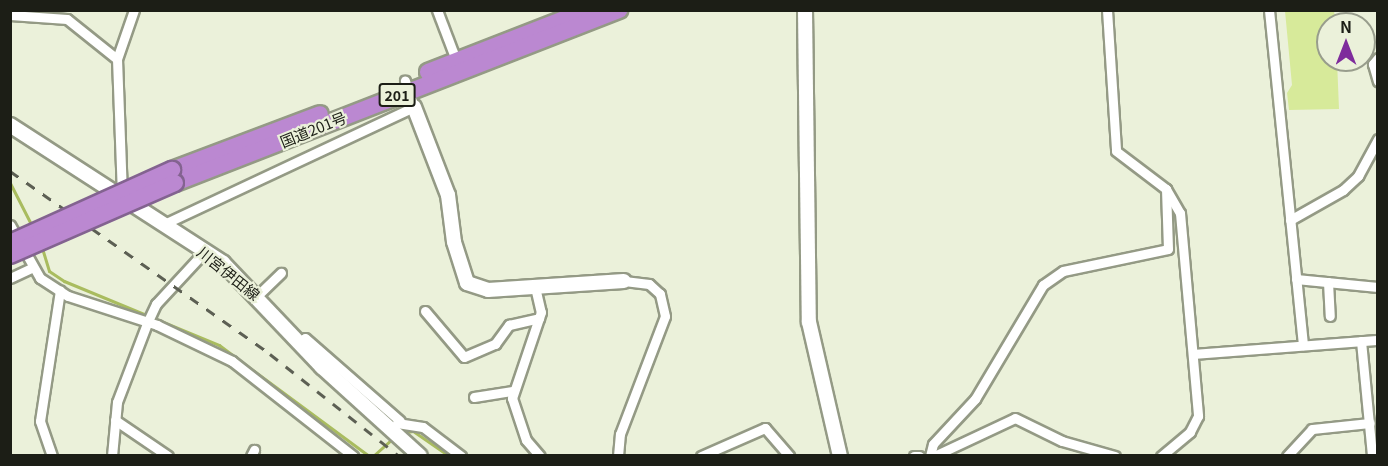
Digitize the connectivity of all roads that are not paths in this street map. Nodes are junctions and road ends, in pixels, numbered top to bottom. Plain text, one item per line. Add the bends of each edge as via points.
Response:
1 (134, 10) edge
2 (437, 10) edge
3 (586, 10) edge
4 (619, 10) edge
5 (805, 10) edge
6 (1107, 10) edge
7 (1269, 10) edge
8 (10, 15) edge
9 (58, 15) edge
10 (1377, 58) edge
11 (117, 59) junction
12 (456, 60) junction
13 (1377, 81) edge
14 (407, 86) junction
15 (414, 107) junction
16 (10, 125) edge
17 (1377, 139) edge
18 (174, 177) junction
19 (1166, 189) junction
20 (122, 195) junction
21 (1290, 220) junction
22 (164, 224) junction
23 (10, 225) edge
24 (10, 243) edge
25 (205, 251) junction
26 (10, 255) edge
27 (31, 267) junction
28 (281, 273) dead end
29 (10, 278) edge
30 (1296, 279) junction
31 (624, 281) joint
32 (1328, 282) junction
33 (535, 287) junction
34 (1377, 287) edge
35 (60, 291) junction
36 (258, 295) junction
37 (425, 311) dead end
38 (1330, 316) dead end
39 (539, 318) junction
40 (148, 321) junction
41 (1377, 340) edge
42 (1361, 341) junction
43 (1303, 345) junction
44 (1194, 354) junction
45 (513, 391) junction
46 (474, 397) dead end
47 (115, 420) junction
48 (1370, 423) junction
49 (396, 424) junction
50 (703, 455) edge
51 (52, 456) edge
52 (112, 456) edge
53 (168, 456) edge
54 (353, 456) edge
55 (420, 456) edge
56 (461, 456) edge
57 (540, 456) edge
58 (618, 456) edge
59 (789, 456) edge
60 (840, 456) edge
61 (914, 456) edge
62 (919, 456) edge
63 (932, 456) edge
64 (1115, 456) edge
65 (1161, 456) edge
66 (1287, 456) edge
67 (1372, 456) edge

1 - 11 street
2 - 12 street
3 - 12 highway, 国道201号 / 201
4 - 14 highway, 国道201号 / 201
5 - 60 street via 808,322
6 - 19 street via 1116,151
7 - 21 street
8 - 9 street
9 - 11 street
10 - 13 street via 1373,64
11 - 20 street
12 - 14 highway, 国道201号 / 201
14 - 15 street
14 - 18 highway, 国道201号 / 201
15 - 22 street
15 - 33 street via 448,195 454,242 467,283 488,290
16 - 20 street, 川宮伊田線
17 - 21 street via 1358,176 1343,190
18 - 24 highway, 国道201号 / 201, bridge
18 - 26 highway, 国道201号 / 201, bridge
19 - 44 street via 1180,213
19 - 63 street via 1168,249 1063,271 1043,285 981,390 933,444
20 - 22 street, 川宮伊田線
21 - 30 street
22 - 25 street, 川宮伊田線
23 - 27 street
25 - 36 street, 川宮伊田線
25 - 40 street via 156,304
27 - 29 street
27 - 35 street
28 - 36 street
30 - 32 street
30 - 43 street
31 - 33 street
31 - 58 street via 649,284 660,294 665,316 620,434
32 - 34 street
32 - 38 street
33 - 39 street via 542,304
35 - 40 street
35 - 51 street via 40,421
36 - 49 street, 川宮伊田線 via 300,342
37 - 39 street via 465,357 488,348 509,325
39 - 45 street
40 - 47 street via 117,402
40 - 54 street via 245,370
41 - 42 street
42 - 43 street
42 - 48 street
43 - 44 street
44 - 65 street via 1198,416 1190,432
45 - 46 street
45 - 57 street via 514,413
47 - 52 street
47 - 53 street
48 - 66 street via 1312,429
48 - 67 street
49 - 55 street, 川宮伊田線
49 - 56 street via 423,428
50 - 59 street via 765,428
61 - 62 street
63 - 64 street via 1015,418 1062,441

